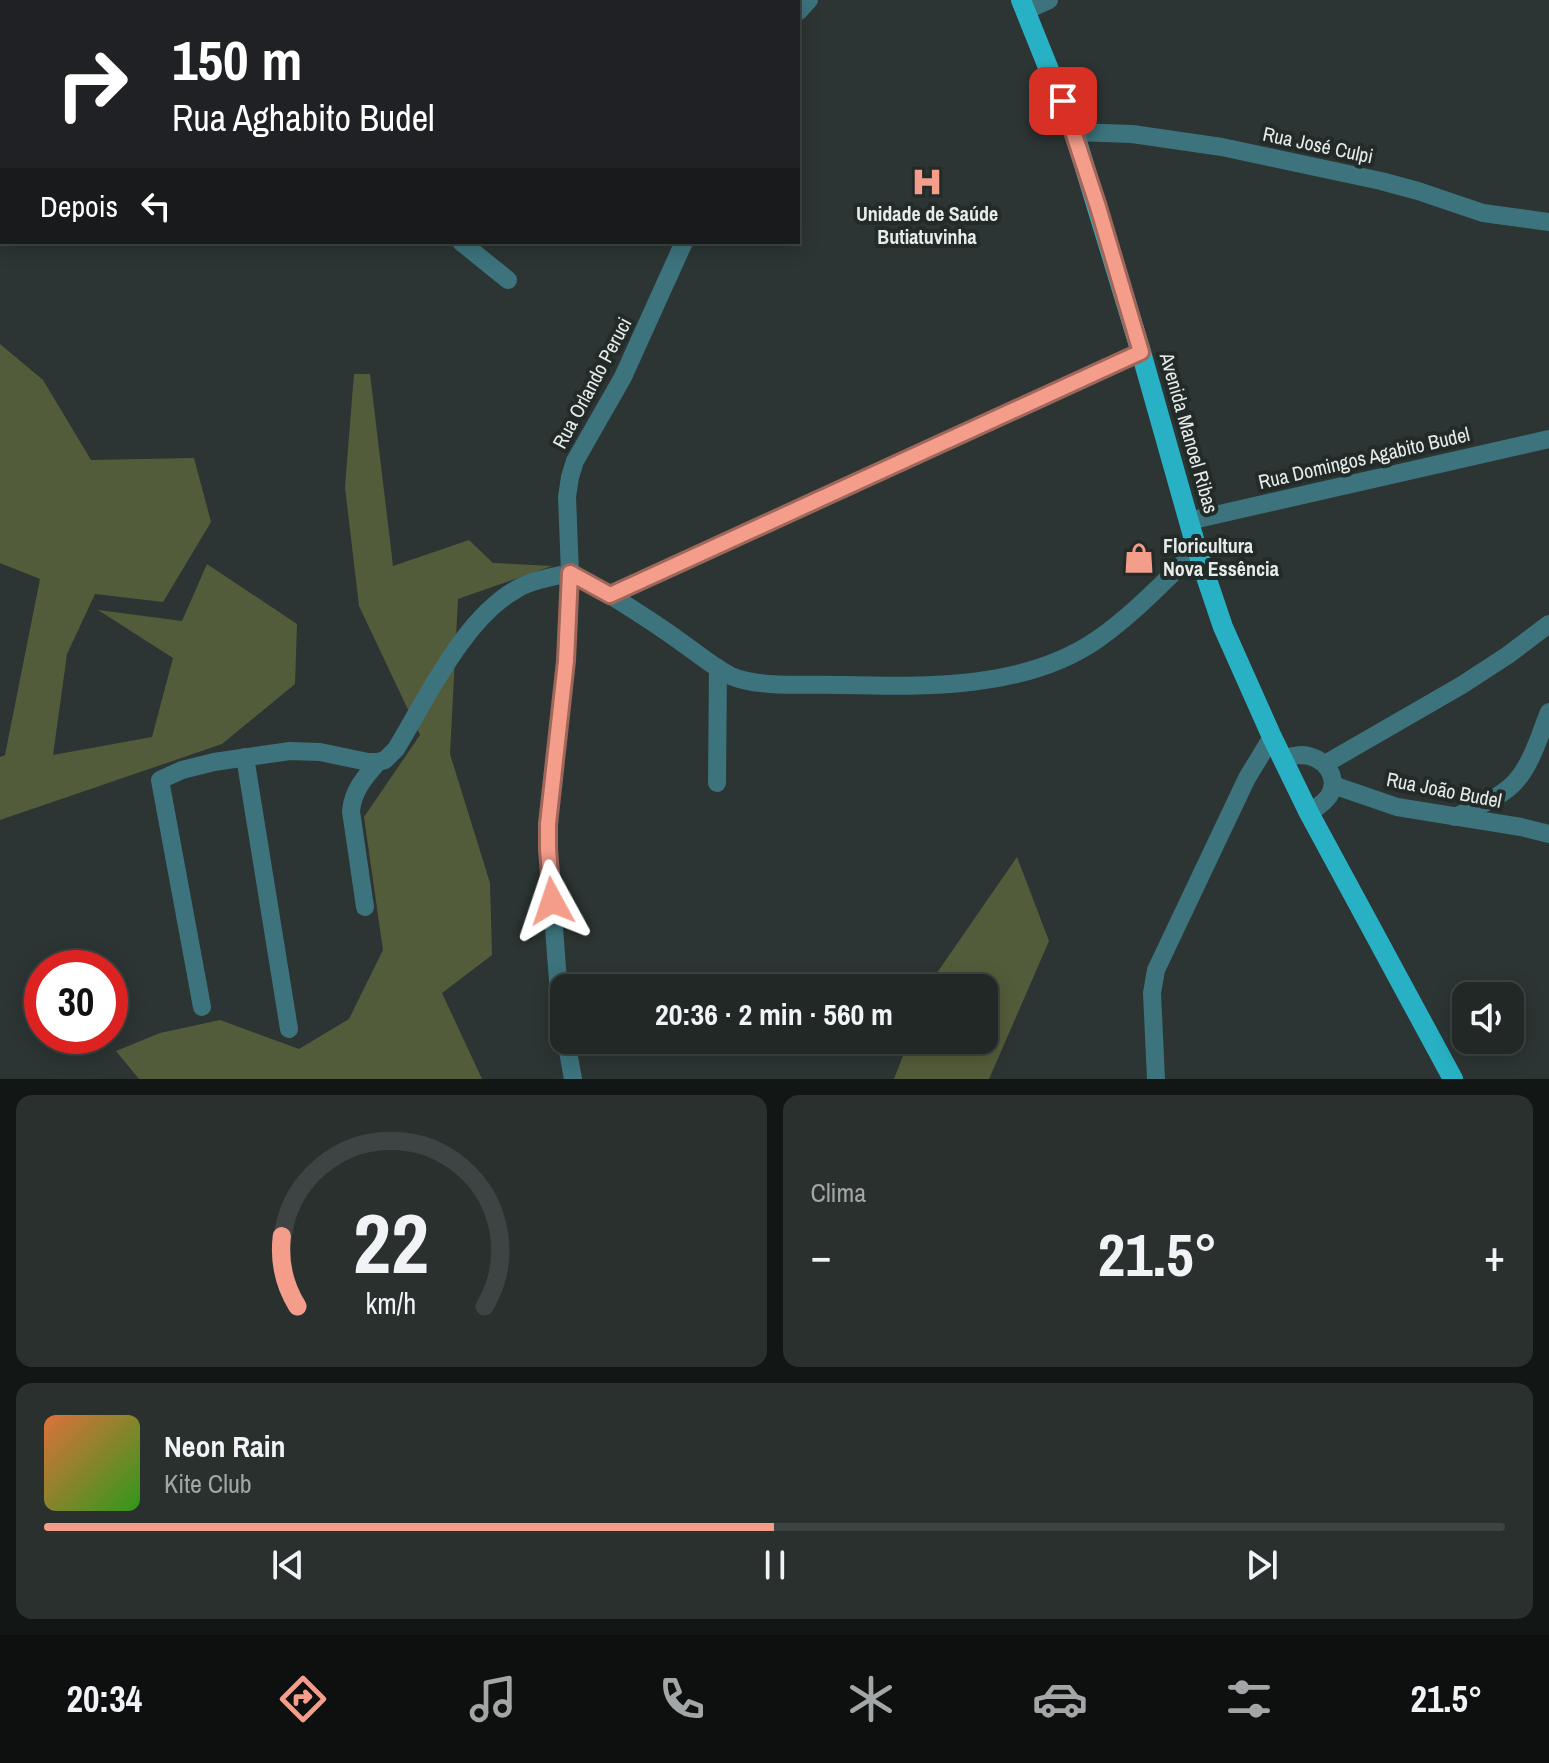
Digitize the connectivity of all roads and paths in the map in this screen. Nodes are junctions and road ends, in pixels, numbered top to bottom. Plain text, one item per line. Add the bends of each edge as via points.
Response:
1 (1049, 0) edge
2 (1023, 5) edge
3 (1074, 132) junction
4 (1549, 222) edge
5 (463, 244) edge
6 (683, 244) edge
7 (508, 280) dead end
8 (1141, 352) junction
9 (1543, 440) edge
10 (1189, 521) junction
11 (1197, 550) junction
12 (570, 573) junction
13 (610, 595) junction
14 (1549, 624) edge
15 (718, 668) junction
16 (1549, 712) edge
17 (1272, 737) junction
18 (245, 757) junction
19 (1282, 759) junction
20 (378, 762) junction
21 (1325, 764) junction
22 (717, 783) dead end
23 (1333, 785) junction
24 (1309, 813) junction
25 (1455, 817) junction
26 (1549, 834) edge
27 (365, 907) dead end
28 (558, 974) edge
29 (202, 1007) dead end
30 (289, 1029) dead end
31 (569, 1054) edge
32 (573, 1079) edge
33 (1156, 1079) edge
34 (1453, 1079) edge

1 - 2 street
2 - 3 main road, Avenida Manoel Ribas
3 - 4 street, Rua José Culpi via 1132,134 1236,150 1381,181 1483,213
3 - 8 main road, Avenida Manoel Ribas
5 - 7 street
6 - 12 street, Rua Orlando Peruci via 641,341 573,469 567,497
8 - 10 main road, Avenida Manoel Ribas
8 - 13 street
9 - 10 street, Rua Domingos Agabito Budel
10 - 11 main road, Avenida Manoel Ribas
11 - 15 street via 1113,628 1058,661 1031,669 980,681 895,686 759,682
11 - 17 main road, Avenida Manoel Ribas via 1223,627
12 - 13 street
12 - 20 street via 519,587 491,608 449,660 396,749
12 - 28 street, Rua Orlando Peruci via 548,849
13 - 15 street
14 - 21 street via 1462,685
15 - 22 street
16 - 25 street via 1518,780
17 - 19 main road, Avenida Manoel Ribas
17 - 33 street via 1247,778 1156,970
18 - 20 street via 304,750
18 - 29 street via 160,780
18 - 30 street
19 - 21 street via 1303,755
19 - 24 main road, Avenida Manoel Ribas
20 - 27 street via 357,788 351,811
21 - 23 street
23 - 24 street
23 - 25 street, Rua João Budel via 1397,807
24 - 34 main road, Avenida Manoel Ribas
25 - 26 street, Rua João Budel
31 - 32 street

